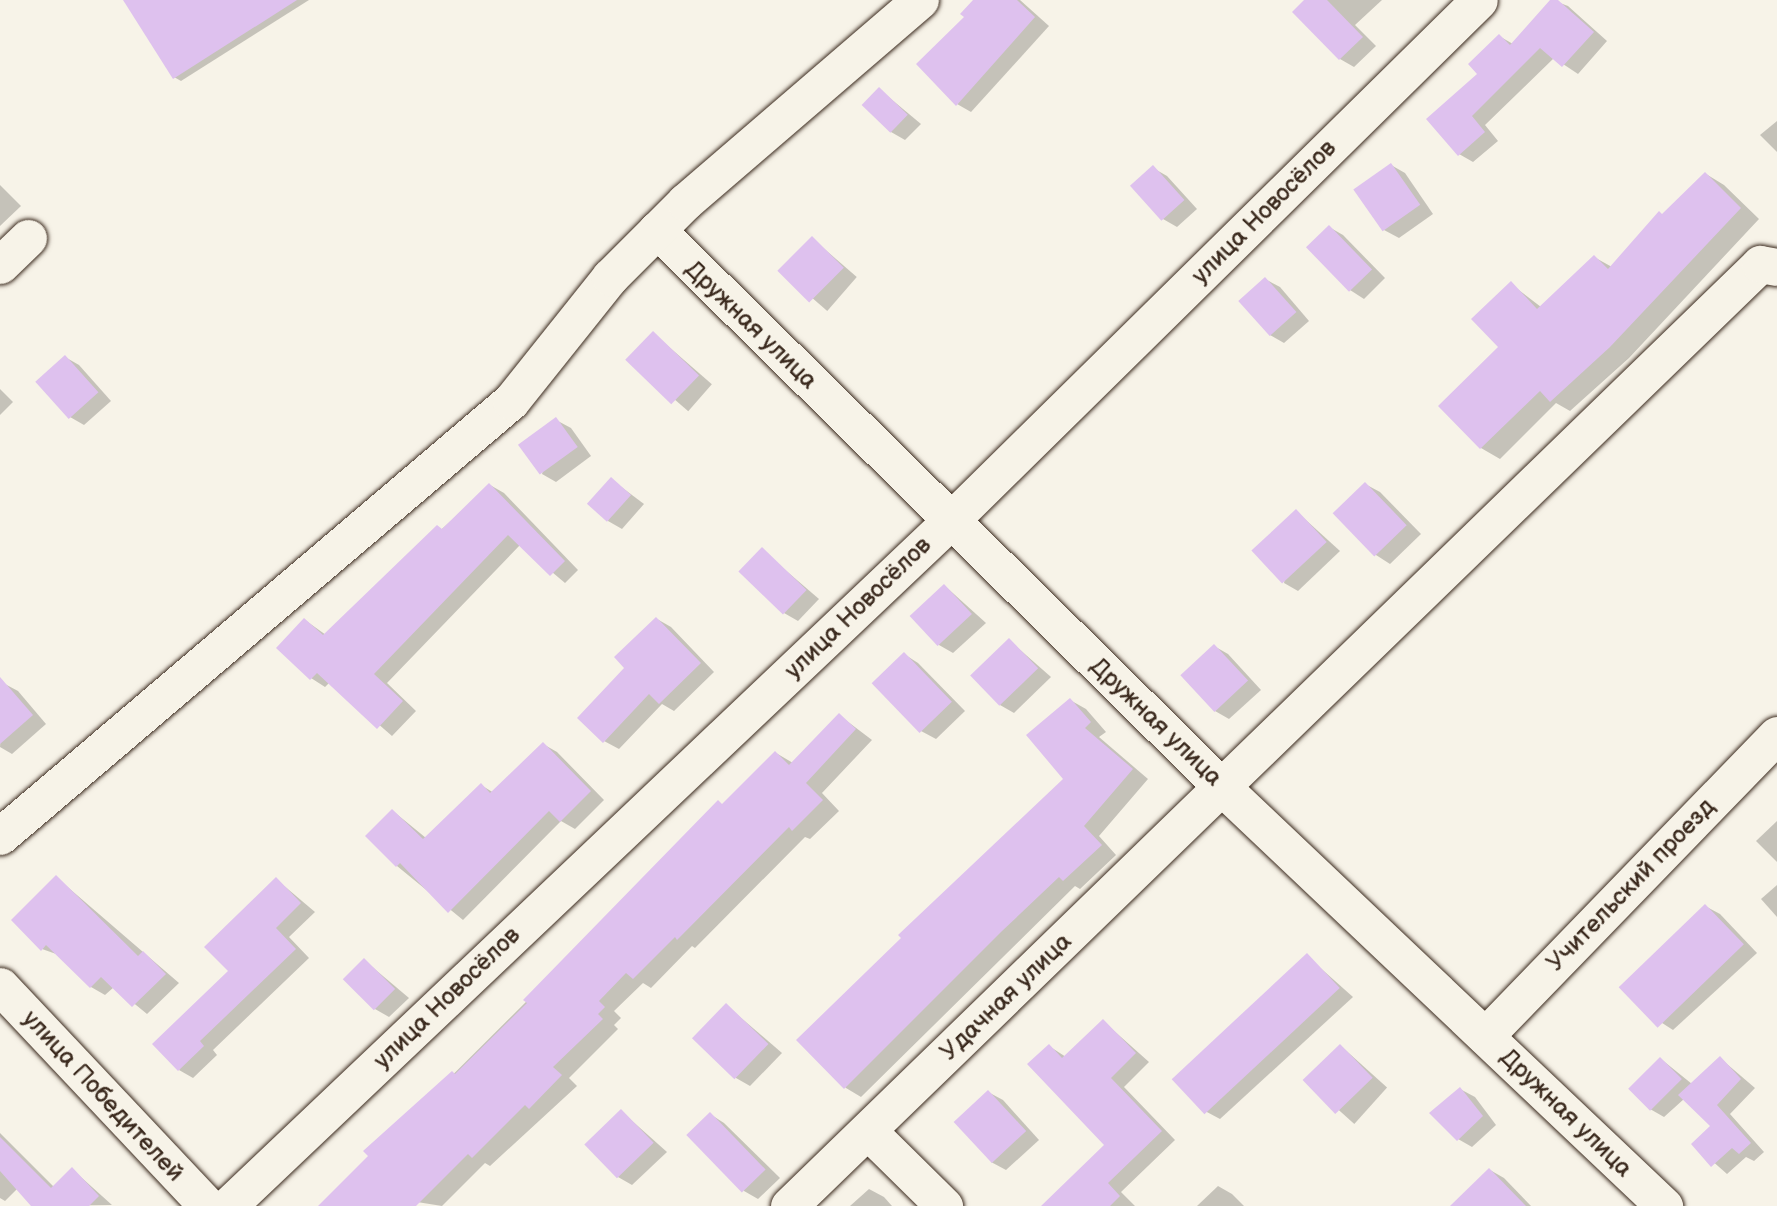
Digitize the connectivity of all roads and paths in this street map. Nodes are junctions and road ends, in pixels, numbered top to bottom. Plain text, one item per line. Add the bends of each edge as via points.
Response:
1 (920, 0) edge
2 (1479, 0) edge
3 (657, 230) junction
4 (28, 238) dead end
5 (0, 265) edge
6 (1777, 267) edge
7 (950, 521) junction
8 (1777, 735) edge
9 (1223, 788) junction
10 (0, 836) edge
11 (0, 986) edge
12 (1485, 1036) junction
13 (868, 1130) junction
14 (207, 1206) edge
15 (228, 1206) edge
16 (789, 1206) edge
17 (944, 1206) edge
18 (1664, 1206) edge

1 - 3 street
2 - 7 street, улица Новосёлов
3 - 7 street, Дружная улица
3 - 10 street via 610,277 511,401
4 - 5 street
6 - 9 street, Удачная улица via 1760,264
7 - 9 street, Дружная улица
7 - 15 street, улица Новосёлов
8 - 12 street, Учительский проезд
9 - 12 street, Дружная улица
9 - 13 street, Удачная улица
11 - 14 street, улица Победителей
12 - 18 street, Дружная улица
13 - 16 street, Удачная улица
13 - 17 street

